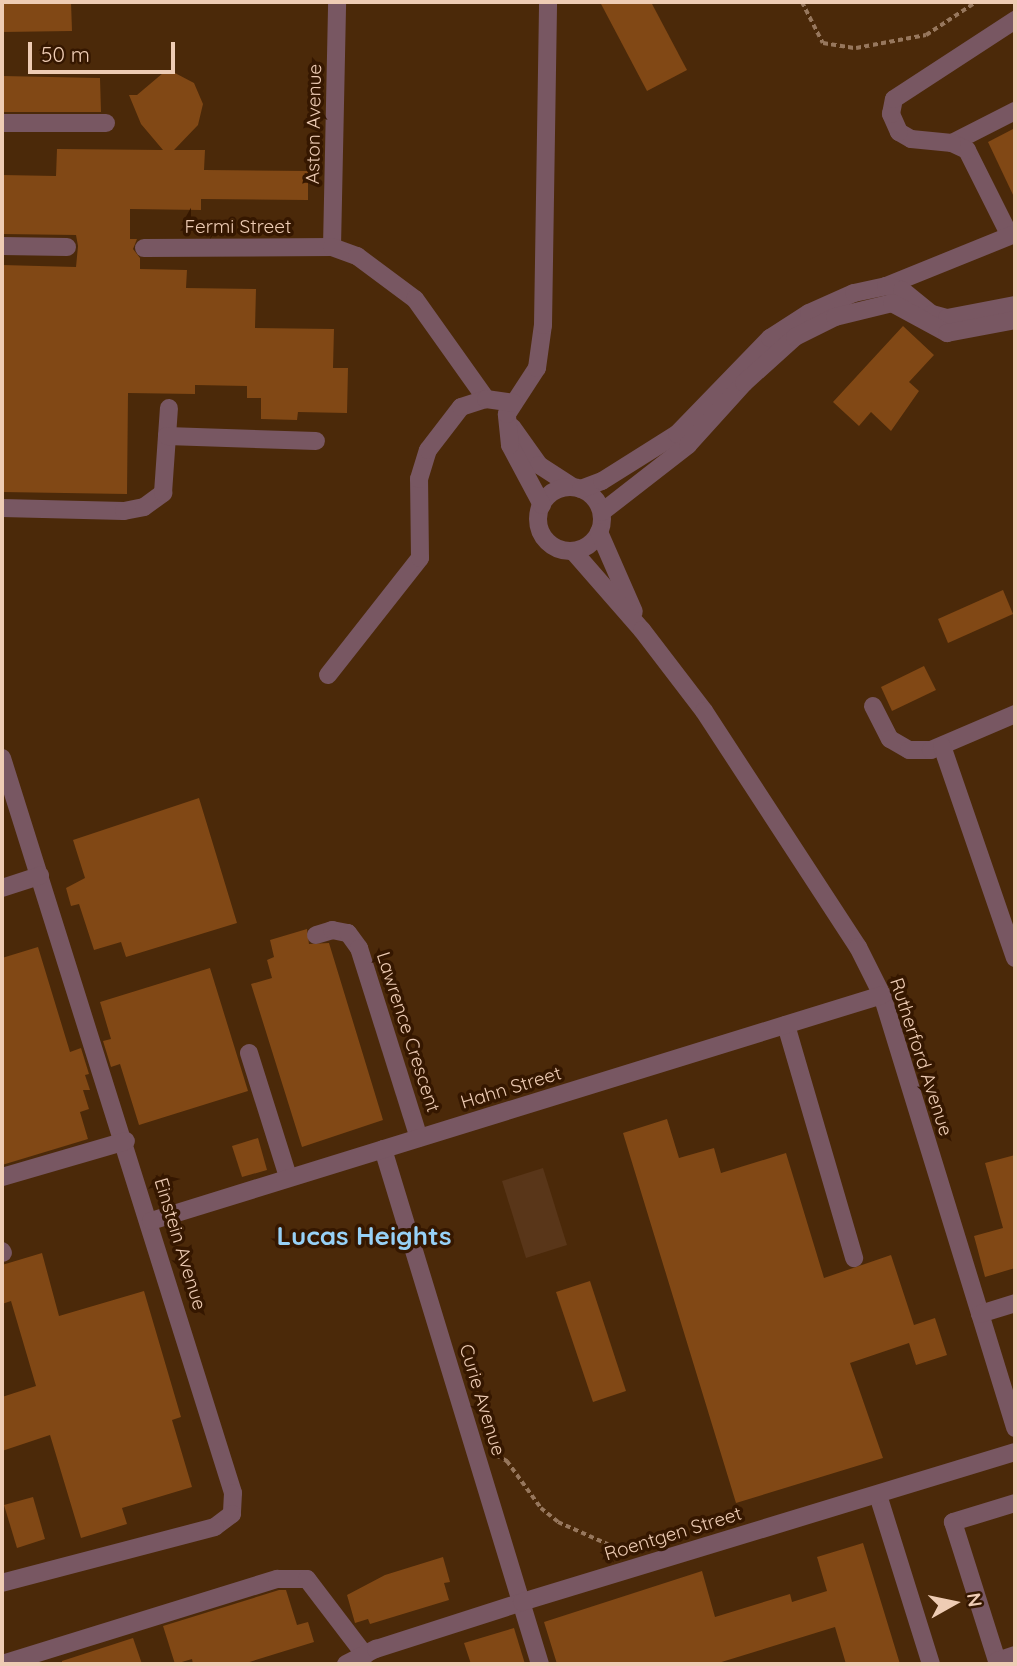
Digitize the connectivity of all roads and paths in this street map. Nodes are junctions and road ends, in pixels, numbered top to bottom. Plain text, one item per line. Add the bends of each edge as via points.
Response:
1 (337, 2) edge
2 (802, 2) edge
3 (976, 2) edge
4 (545, 4) edge
5 (1015, 20) edge
6 (1015, 111) edge
7 (2, 123) edge
8 (106, 123) dead end
9 (952, 143) junction
10 (1011, 227) edge
11 (2, 246) edge
12 (67, 247) dead end
13 (332, 247) junction
14 (144, 248) dead end
15 (886, 286) junction
16 (1015, 305) edge
17 (1015, 320) edge
18 (486, 399) junction
19 (169, 408) dead end
20 (510, 409) junction
21 (167, 436) junction
22 (316, 441) dead end
23 (577, 488) junction
24 (542, 505) junction
25 (2, 508) edge
26 (601, 512) junction
27 (600, 532) junction
28 (573, 551) junction
29 (642, 630) junction
30 (328, 675) dead end
31 (873, 706) dead end
32 (1015, 714) edge
33 (942, 746) junction
34 (2, 758) edge
35 (40, 876) junction
36 (2, 888) edge
37 (316, 935) dead end
38 (1015, 958) edge
39 (882, 995) junction
40 (786, 1025) junction
41 (248, 1053) dead end
42 (419, 1138) junction
43 (126, 1141) junction
44 (383, 1149) junction
45 (2, 1177) edge
46 (288, 1177) junction
47 (151, 1221) junction
48 (854, 1258) dead end
49 (1015, 1303) edge
50 (980, 1314) junction
51 (1015, 1428) edge
52 (1015, 1452) edge
53 (477, 1458) junction
54 (878, 1495) junction
55 (1015, 1503) edge
56 (651, 1563) junction
57 (2, 1583) edge
58 (522, 1602) junction
59 (365, 1655) junction
60 (1015, 1655) edge
61 (2, 1664) edge
62 (346, 1664) edge
63 (540, 1664) edge
64 (931, 1664) edge

1 - 13 lane, Aston Avenue
2 - 3 path via 823,43 856,48 926,35
4 - 20 lane via 543,325 537,368
5 - 9 lane via 894,99 891,114 899,132 911,139
6 - 9 lane
7 - 8 lane
9 - 10 lane via 967,150
10 - 15 lane
11 - 12 lane
13 - 14 lane, Fermi Street
13 - 18 lane via 380,269 415,299
15 - 16 lane via 902,290 932,314 947,318
15 - 23 lane via 854,293 808,313 769,338 677,434 602,481
17 - 26 lane via 947,333 892,303 835,317 795,337 744,383 688,445
18 - 20 lane
18 - 30 lane via 461,407 428,450 419,480 420,558
19 - 21 lane
20 - 23 lane via 539,465
20 - 24 lane via 510,445
21 - 22 lane
21 - 25 lane via 163,493 144,507 124,511
23 - 24 lane via 555,491
23 - 26 lane via 590,494
24 - 28 lane via 541,533 555,547
26 - 27 lane
27 - 28 lane via 589,545
27 - 29 lane, Rutherford Avenue
28 - 29 lane, Rutherford Avenue
29 - 39 lane, Rutherford Avenue via 773,815 858,947
31 - 33 lane via 890,739 909,750
32 - 33 lane
33 - 38 lane
34 - 35 lane, Einstein Avenue
35 - 36 lane
35 - 43 lane, Einstein Avenue
37 - 42 lane, Lawrence Crescent via 331,930 348,933 359,948
39 - 40 lane, Hahn Street
39 - 50 lane, Rutherford Avenue
40 - 42 lane, Hahn Street
40 - 48 lane
41 - 46 lane
42 - 44 lane, Hahn Street
43 - 45 lane
43 - 47 lane, Einstein Avenue
44 - 46 lane, Hahn Street
44 - 53 lane, Curie Avenue
46 - 47 lane, Hahn Street
47 - 57 lane, Einstein Avenue via 233,1493 232,1514 215,1527
49 - 50 lane
50 - 51 lane, Rutherford Avenue
52 - 54 lane, Roentgen Street
53 - 56 path via 494,1454 507,1461 541,1508 558,1522
53 - 58 lane, Curie Avenue
54 - 56 lane, Roentgen Street
54 - 64 lane
55 - 60 lane via 953,1522 998,1661
56 - 58 lane, Roentgen Street
58 - 59 lane, Roentgen Street
58 - 63 lane, Curie Avenue
59 - 61 lane via 307,1579 277,1579
59 - 62 lane, Roentgen Street

